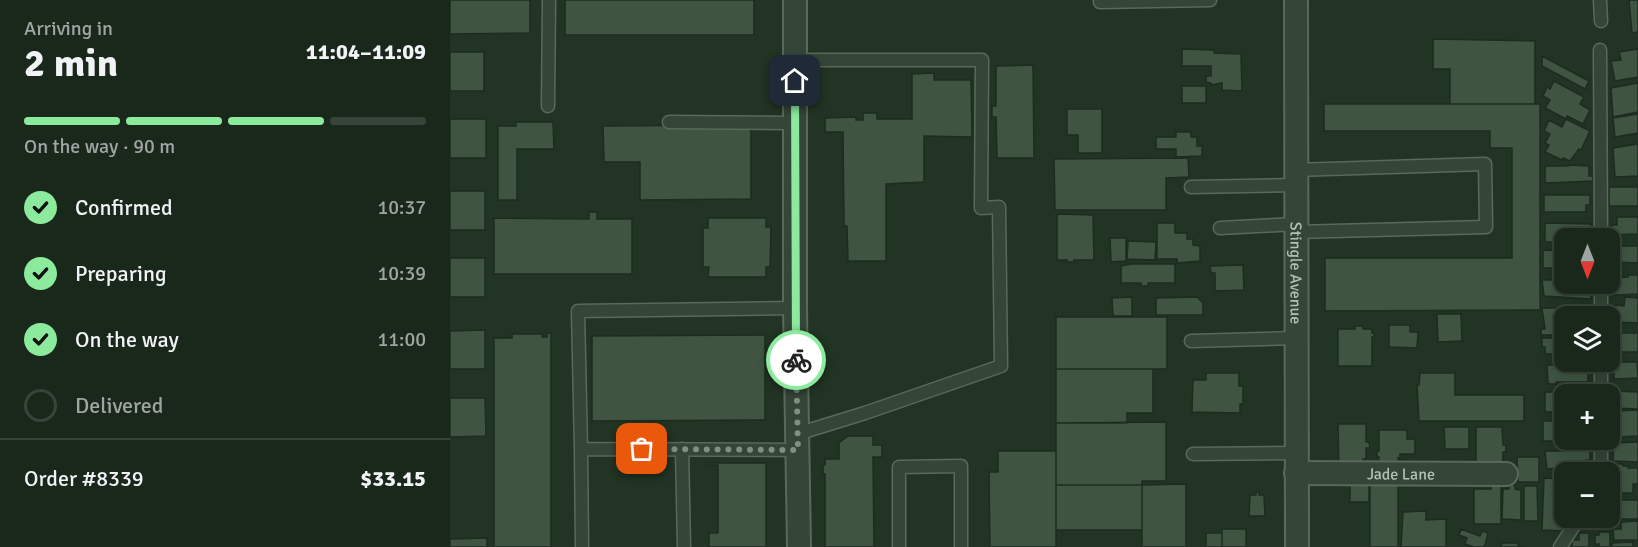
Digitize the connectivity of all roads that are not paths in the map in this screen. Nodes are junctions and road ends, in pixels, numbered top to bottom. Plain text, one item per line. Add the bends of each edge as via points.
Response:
1 (549, 0) edge
2 (795, 0) edge
3 (1210, 0) edge
4 (1296, 0) edge
5 (1600, 0) edge
6 (1100, 2) dead end
7 (1601, 21) dead end
8 (1600, 50) dead end
9 (795, 60) junction
10 (548, 106) dead end
11 (669, 122) dead end
12 (795, 123) junction
13 (1295, 177) junction
14 (1191, 187) dead end
15 (1220, 228) dead end
16 (1296, 228) junction
17 (1601, 228) edge
18 (795, 308) junction
19 (1296, 338) junction
20 (1191, 341) dead end
21 (797, 442) junction
22 (581, 449) junction
23 (682, 449) junction
24 (1193, 454) dead end
25 (1296, 463) junction
26 (1506, 474) dead end
27 (1572, 528) edge
28 (582, 547) edge
29 (684, 547) edge
30 (799, 547) edge
31 (899, 547) edge
32 (961, 547) edge
33 (1297, 547) edge
34 (1560, 547) edge

1 - 10 lane
2 - 9 street
3 - 6 lane
4 - 13 street, Stingle Avenue
5 - 7 lane
8 - 17 lane
9 - 12 street
9 - 21 lane via 982,60 981,208 999,207 1001,366 865,413
11 - 12 lane
12 - 18 street
13 - 14 lane
13 - 16 street, Stingle Avenue
13 - 16 lane via 1485,164 1486,227
15 - 16 lane
16 - 19 street, Stingle Avenue
18 - 21 street
18 - 22 lane via 578,311
19 - 20 lane
19 - 25 street, Stingle Avenue
21 - 23 lane
21 - 30 street
22 - 23 lane
22 - 28 lane
23 - 29 lane
24 - 25 lane
25 - 26 street, Jade Lane
25 - 33 street, Stingle Avenue
27 - 34 lane
31 - 32 lane via 899,467 961,466

